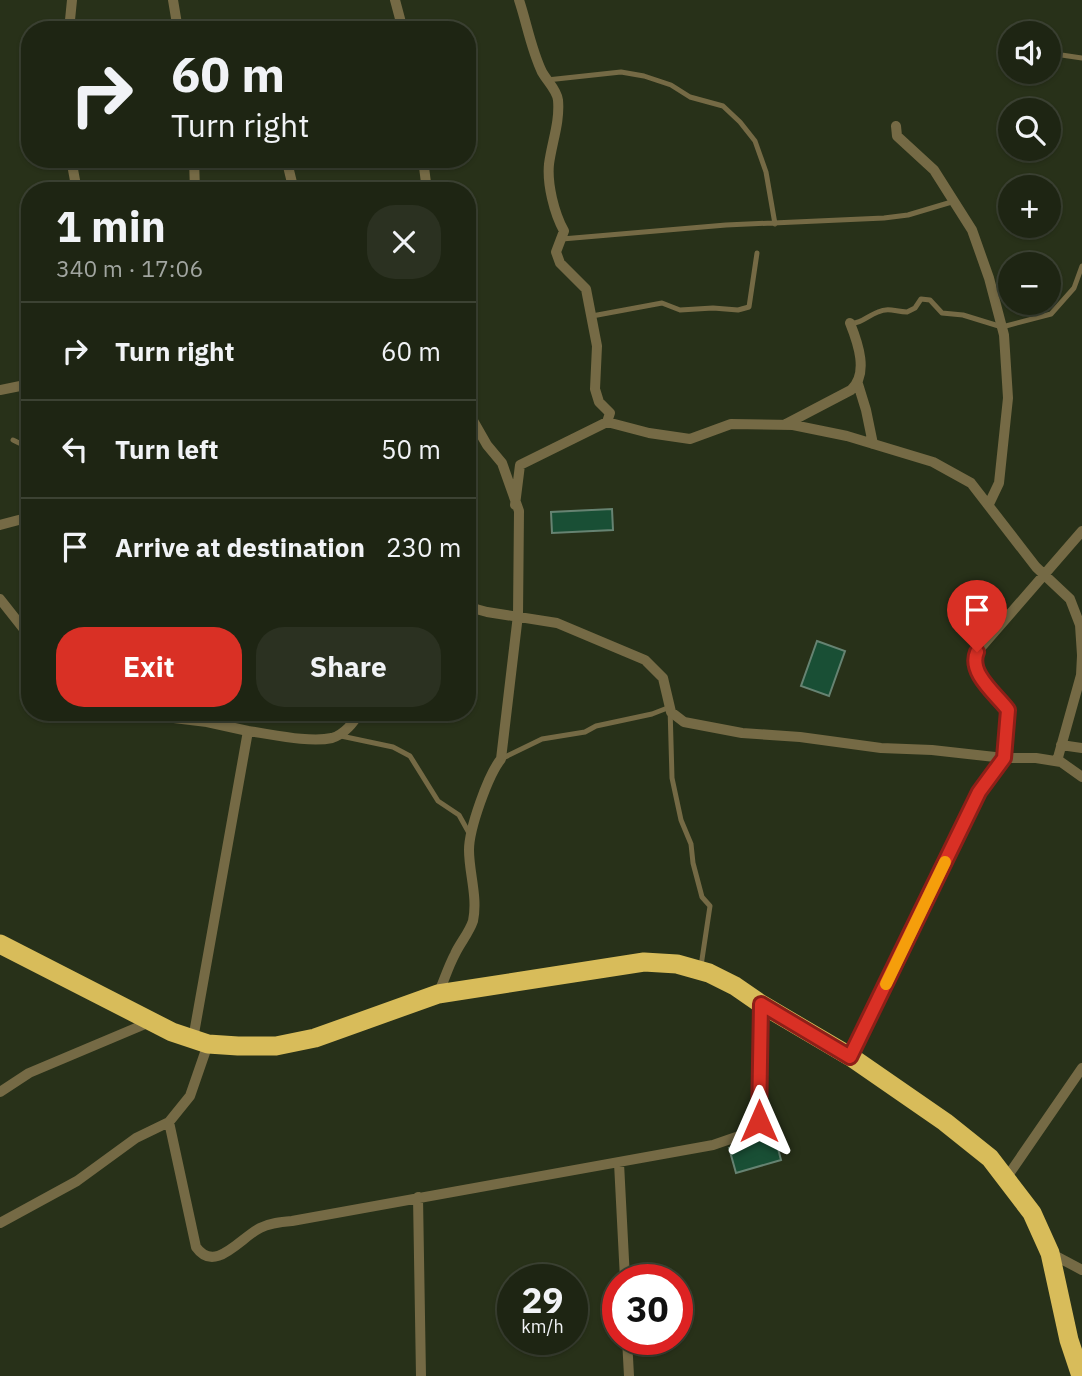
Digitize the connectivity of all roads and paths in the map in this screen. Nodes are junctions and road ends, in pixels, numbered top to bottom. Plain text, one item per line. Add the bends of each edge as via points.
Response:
1 (72, 0) edge
2 (173, 0) edge
3 (395, 0) edge
4 (519, 0) edge
5 (70, 21) edge
6 (176, 21) edge
7 (401, 21) edge
8 (1061, 55) edge
9 (1082, 58) edge
10 (547, 80) junction
11 (896, 126) dead end
12 (954, 201) junction
13 (775, 224) junction
14 (561, 239) junction
15 (757, 253) dead end
16 (1082, 266) edge
17 (592, 316) junction
18 (850, 323) joint
19 (1002, 327) junction
20 (858, 384) junction
21 (21, 386) edge
22 (0, 390) edge
23 (607, 422) junction
24 (784, 425) junction
25 (476, 426) edge
26 (13, 440) dead end
27 (21, 442) edge
28 (873, 444) junction
29 (497, 456) junction
30 (524, 463) junction
31 (989, 504) junction
32 (515, 505) junction
33 (21, 519) edge
34 (0, 525) edge
35 (1082, 531) edge
36 (1045, 574) junction
37 (1082, 594) edge
38 (0, 599) edge
39 (1070, 599) junction
40 (476, 607) edge
41 (518, 615) junction
42 (21, 626) edge
43 (1082, 656) edge
44 (670, 707) junction
45 (199, 721) edge
46 (353, 721) edge
47 (248, 731) junction
48 (338, 735) junction
49 (1061, 744) junction
50 (1082, 748) edge
51 (1004, 758) junction
52 (501, 759) junction
53 (1057, 761) junction
54 (1082, 777) edge
55 (471, 836) junction
56 (0, 944) edge
57 (700, 970) junction
58 (438, 994) junction
59 (761, 1004) junction
60 (150, 1022) junction
61 (200, 1041) junction
62 (850, 1057) junction
63 (1082, 1068) edge
64 (0, 1092) edge
65 (169, 1122) junction
66 (619, 1163) junction
67 (1007, 1177) junction
68 (418, 1197) junction
69 (0, 1223) edge
70 (1050, 1253) junction
71 (624, 1264) edge
72 (1082, 1270) edge
73 (628, 1355) edge
74 (421, 1376) edge
75 (629, 1376) edge
76 (1081, 1376) edge

1 - 5 street
2 - 6 street
3 - 7 street
4 - 10 street
8 - 9 lane
10 - 13 lane via 621,72 723,106 755,141
10 - 14 street via 558,96 549,164 555,216 564,231
11 - 12 street via 897,136 934,170
12 - 13 lane via 895,217
12 - 19 street via 972,230
13 - 14 lane
14 - 17 street via 556,252 560,263 586,289
15 - 17 lane via 749,307 680,310 662,303
16 - 19 lane via 1074,288 1051,314
17 - 23 street via 598,359 595,388 599,402 610,413
18 - 19 lane via 893,308 907,312 921,299 930,300 942,313
18 - 20 street via 861,369
19 - 31 street via 1008,398 999,483
20 - 24 street
20 - 28 street
21 - 22 street
23 - 24 street via 690,439 731,424
23 - 30 street
24 - 28 street
25 - 29 street
26 - 27 lane
28 - 31 street via 933,462 971,483
29 - 30 street
29 - 32 street
30 - 32 street
31 - 36 street
32 - 41 street via 519,511
33 - 34 street
35 - 36 street
36 - 39 street
36 - 51 street via 974,659 979,674 1008,710
37 - 39 street
38 - 42 street
39 - 43 street via 1080,625
40 - 41 street
41 - 44 street via 557,623 645,660 663,678
41 - 52 street
43 - 49 street
44 - 51 street via 684,722 742,733
44 - 52 lane via 585,732 542,739
44 - 57 lane via 672,778 702,897 710,906
45 - 47 street
46 - 48 street
47 - 48 street via 317,738
47 - 61 street
48 - 55 lane via 393,747 410,757 438,801 458,815
49 - 50 street
49 - 53 street
51 - 53 street
51 - 62 street via 979,792
52 - 55 street via 493,768
53 - 54 street
55 - 58 street via 472,921
56 - 60 highway
57 - 58 highway via 644,962
57 - 59 highway via 736,986
58 - 61 highway via 315,1038 276,1046
59 - 62 highway
59 - 66 street via 759,1121 742,1135 713,1145
60 - 61 highway
60 - 64 street via 29,1073
61 - 65 street via 190,1096
62 - 67 highway via 945,1122
63 - 67 street
65 - 68 street via 196,1247 208,1258 218,1258 260,1227 276,1222
65 - 69 street
66 - 68 street
66 - 71 street
67 - 70 highway via 1032,1213
68 - 74 street
70 - 72 street
70 - 76 highway
73 - 75 street

